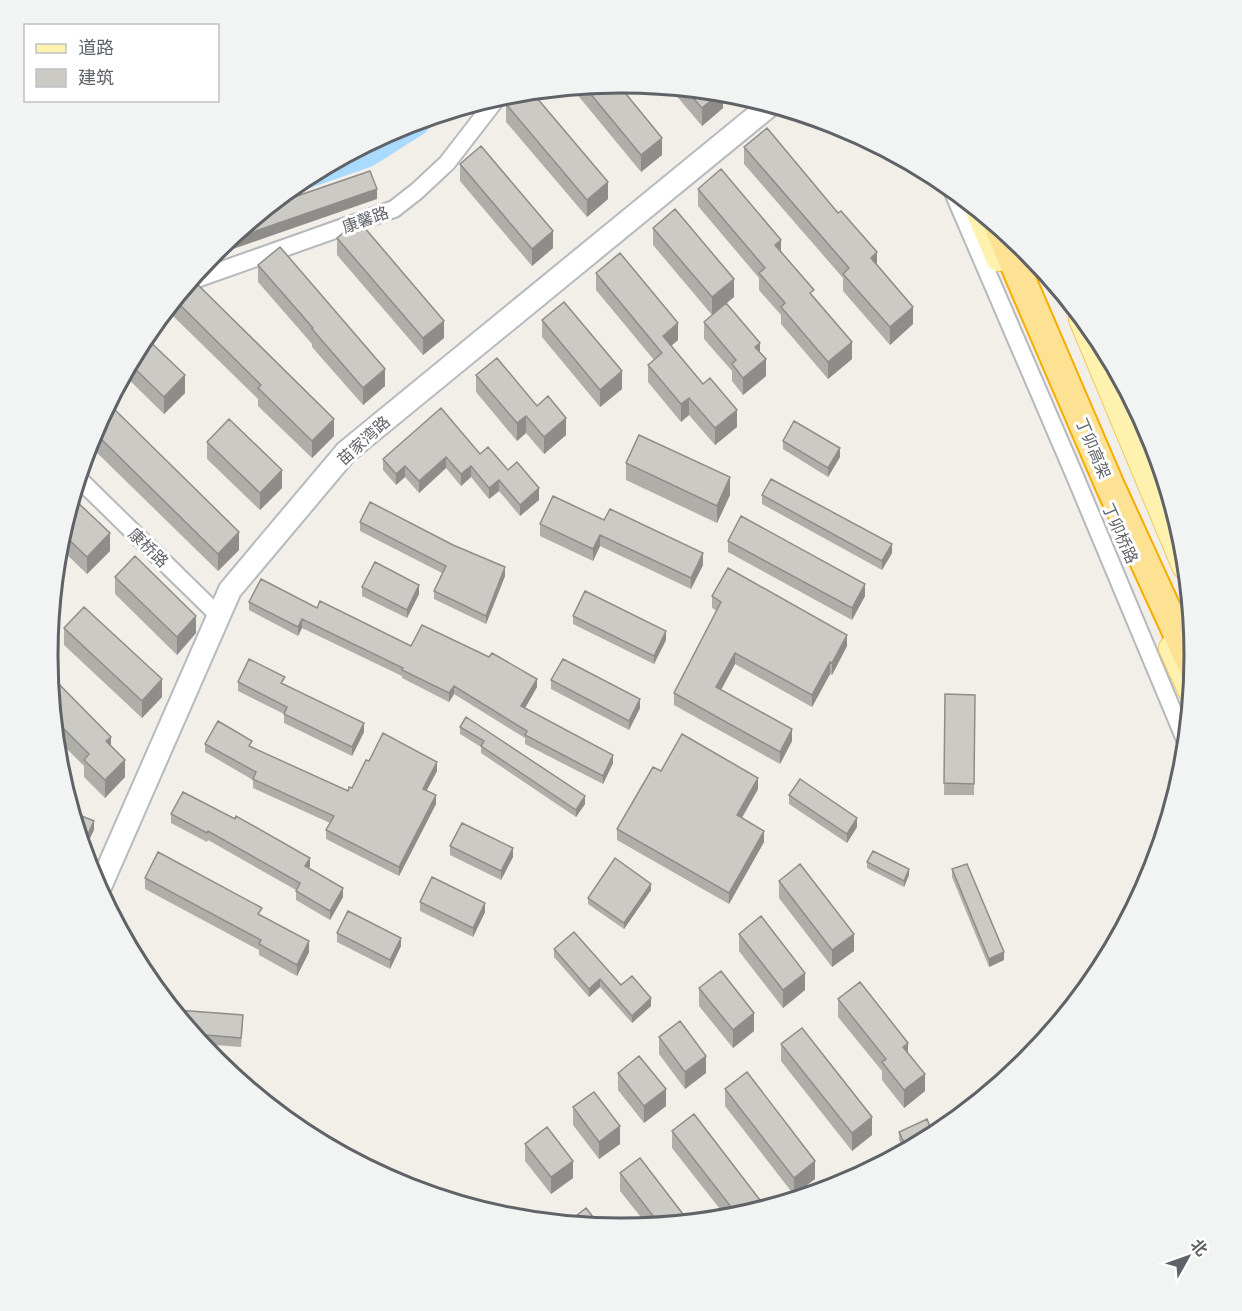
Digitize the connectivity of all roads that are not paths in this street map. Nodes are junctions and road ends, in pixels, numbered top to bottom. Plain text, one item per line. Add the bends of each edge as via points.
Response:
1 (489, 109) edge
2 (763, 111) edge
3 (959, 206) edge
4 (987, 229) edge
5 (1007, 247) edge
6 (208, 275) edge
7 (1044, 285) edge
8 (1098, 358) edge
9 (85, 485) edge
10 (1168, 524) edge
11 (1181, 604) edge
12 (219, 615) junction
13 (1183, 646) edge
14 (1183, 672) edge
15 (1179, 728) edge
16 (104, 877) edge

1 - 6 street, 康馨路 via 447,163 394,208
2 - 12 street, 苗家湾路 via 346,452 230,590
3 - 15 street
4 - 14 main road, 丁卯桥路
5 - 13 highway, 丁卯高架
7 - 11 highway, 丁卯高架
8 - 10 main road
9 - 12 street, 康桥路
12 - 16 street, 苗家湾路

